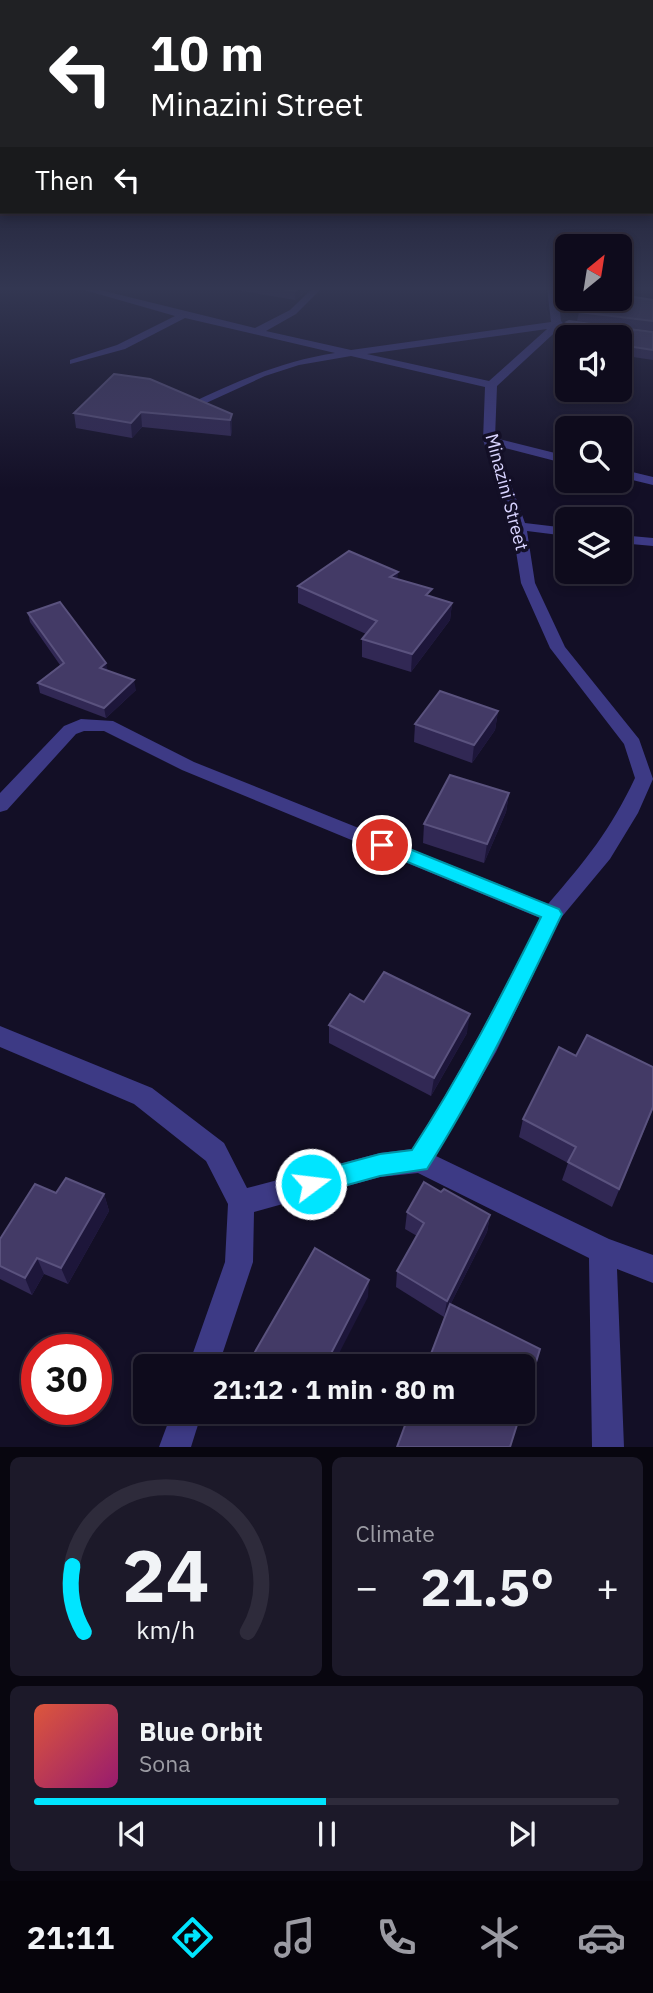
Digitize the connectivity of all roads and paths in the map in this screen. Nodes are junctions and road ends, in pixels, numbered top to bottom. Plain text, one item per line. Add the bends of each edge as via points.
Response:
1 (96, 355) edge
2 (343, 355) edge
3 (358, 355) edge
4 (526, 355) edge
5 (74, 362) dead end
6 (491, 385) junction
7 (192, 406) edge
8 (489, 440) junction
9 (555, 457) edge
10 (632, 476) edge
11 (653, 481) edge
12 (519, 526) junction
13 (555, 530) edge
14 (632, 540) edge
15 (653, 542) edge
16 (0, 804) edge
17 (552, 914) junction
18 (0, 1036) edge
19 (419, 1161) junction
20 (241, 1203) junction
21 (603, 1250) junction
22 (653, 1269) edge
23 (207, 1354) edge
24 (183, 1424) edge
25 (175, 1447) edge
26 (608, 1447) edge

1 - 5 street
2 - 7 street via 277,367
3 - 6 street
4 - 6 street
6 - 8 street, Minazini Street
8 - 9 street
8 - 12 street, Minazini Street
10 - 11 street
12 - 13 street
12 - 17 street, Minazini Street via 528,583 558,648 633,743 644,778 603,854
14 - 15 street
16 - 17 street via 70,730 107,725 188,766
17 - 19 street, Minazini Street via 488,1045
18 - 20 street via 143,1096 215,1152
19 - 20 street via 380,1165
19 - 21 street
20 - 23 street via 239,1262
21 - 22 street
21 - 26 street
24 - 25 street

